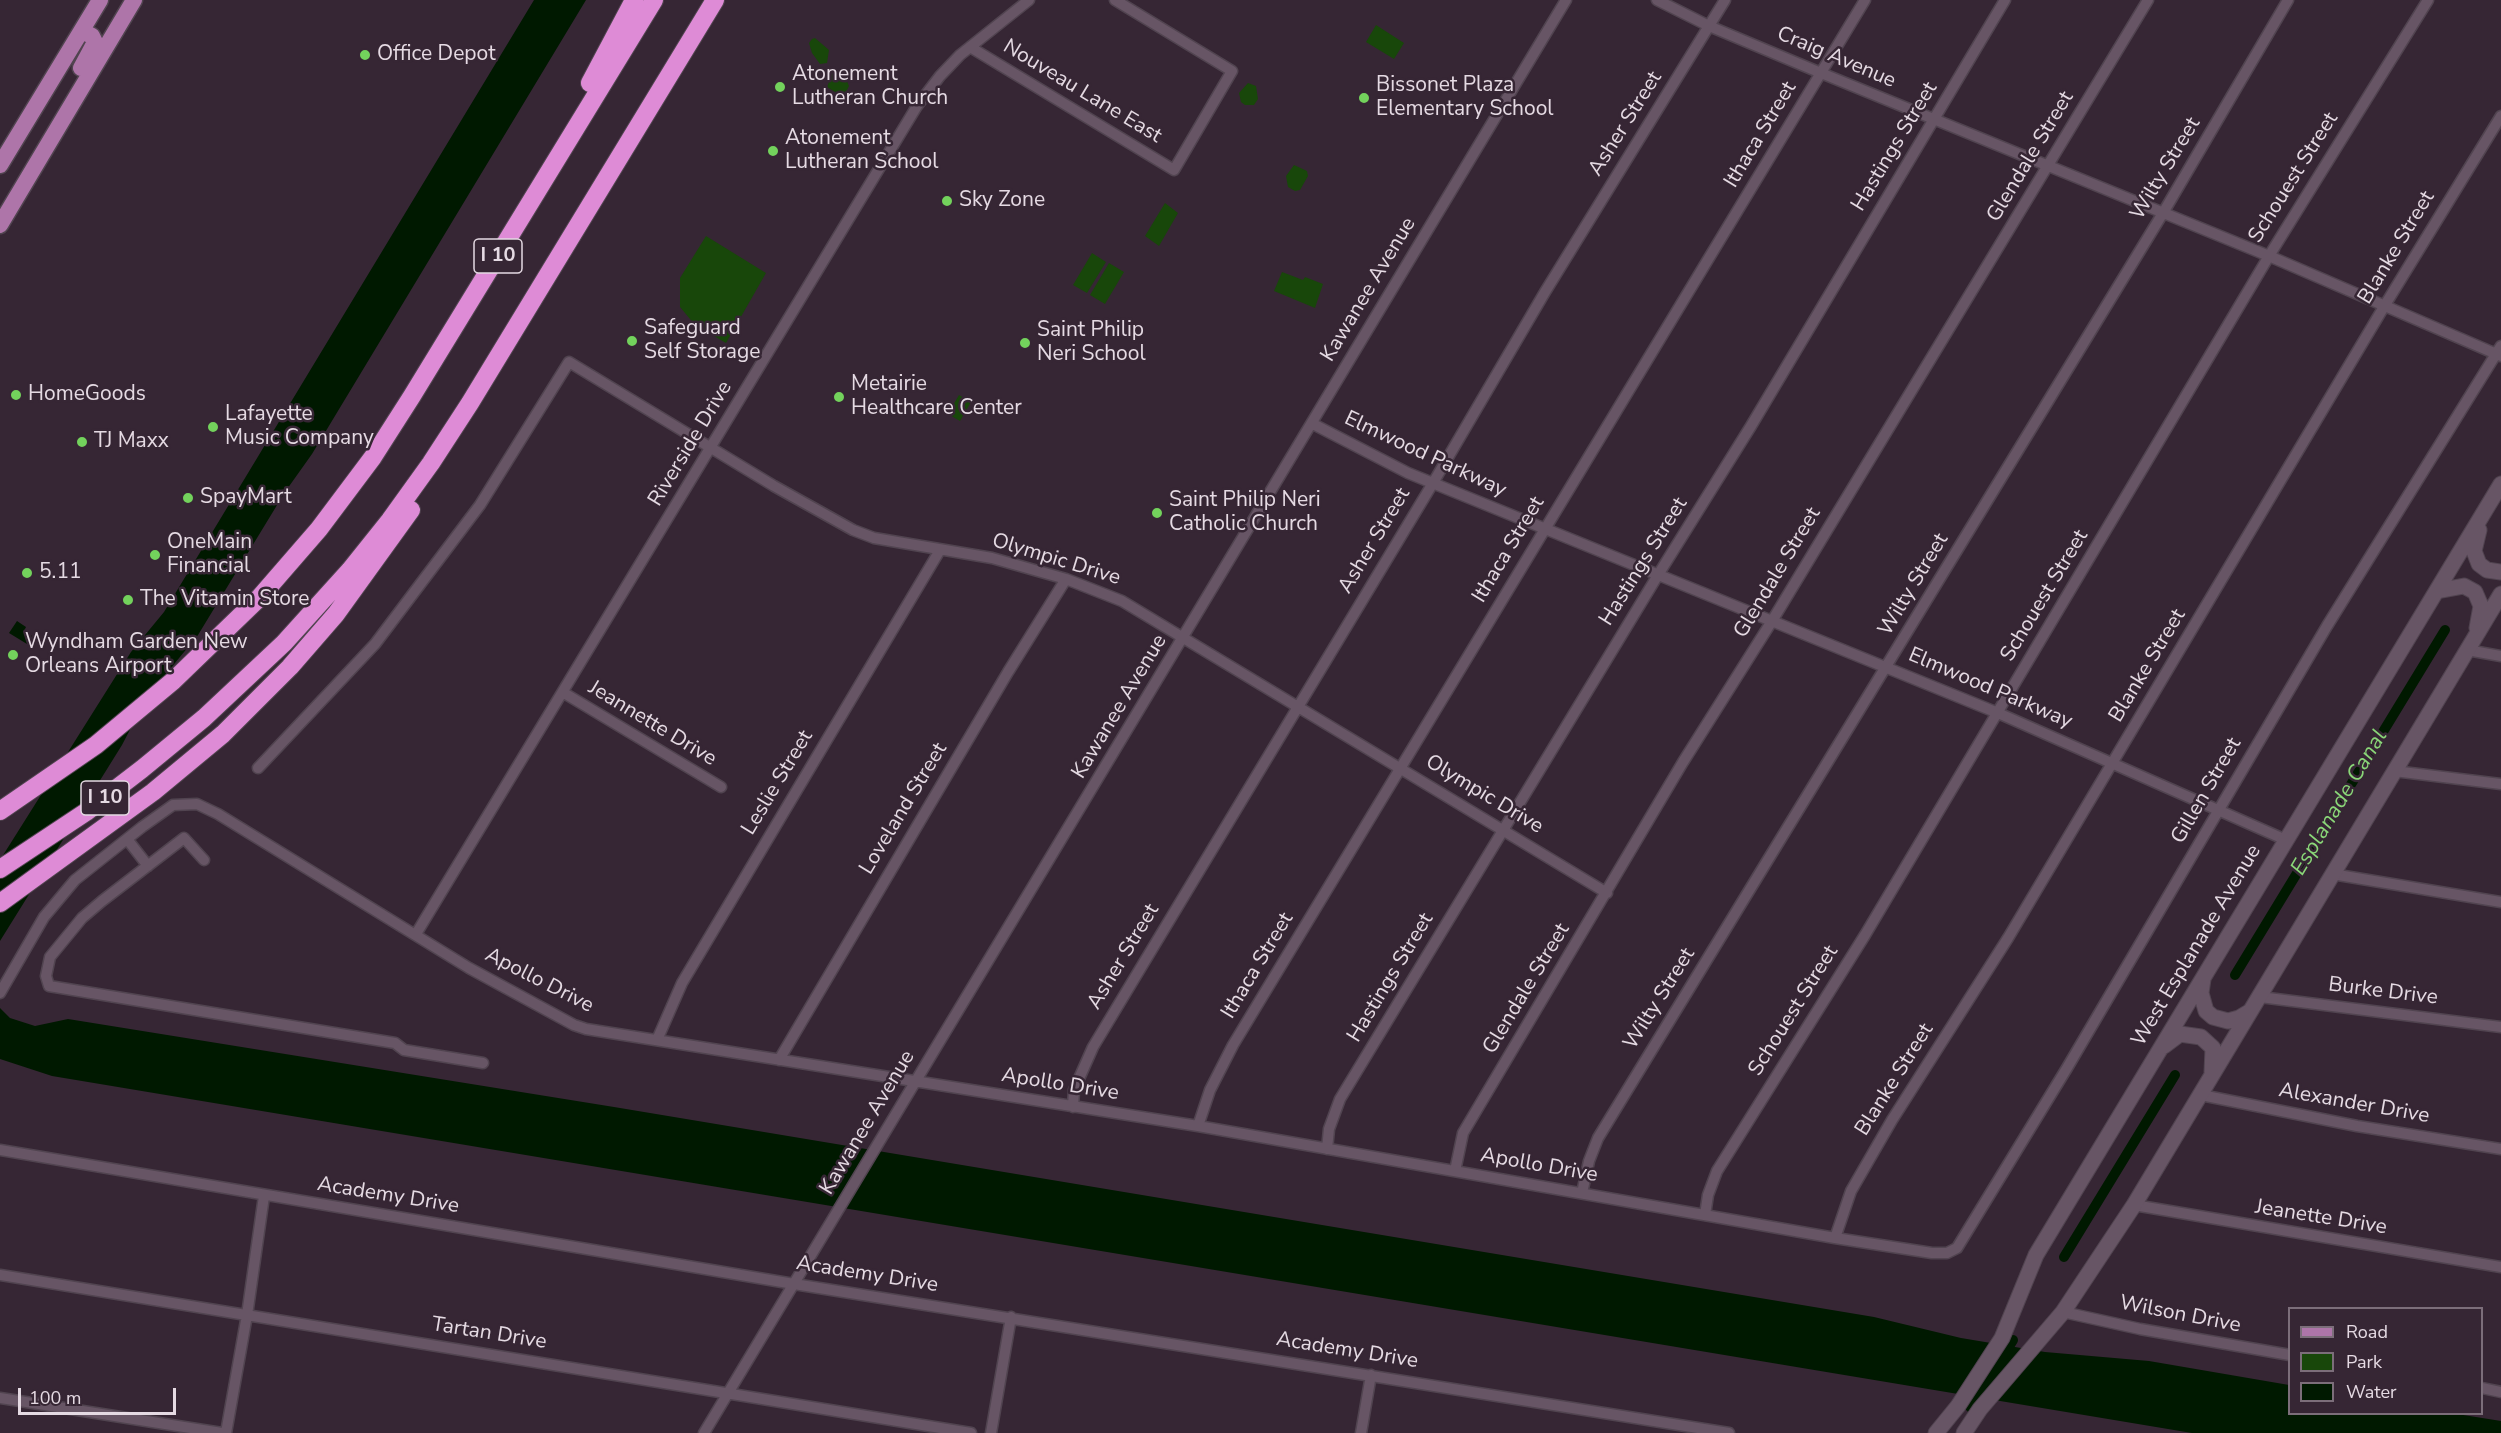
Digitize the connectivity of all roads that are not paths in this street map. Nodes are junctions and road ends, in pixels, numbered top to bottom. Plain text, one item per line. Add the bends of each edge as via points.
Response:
1 (100, 0) edge
2 (134, 0) edge
3 (634, 0) edge
4 (654, 0) edge
5 (715, 0) edge
6 (1029, 0) edge
7 (1115, 0) edge
8 (1566, 0) edge
9 (1657, 0) edge
10 (1725, 0) edge
11 (1865, 0) edge
12 (2005, 0) edge
13 (2148, 0) edge
14 (2288, 0) edge
15 (2428, 0) edge
16 (1709, 26) junction
17 (82, 31) junction
18 (970, 47) junction
19 (1821, 74) junction
20 (2501, 116) edge
21 (1934, 120) junction
22 (45, 150) junction
23 (0, 165) edge
24 (2048, 166) junction
25 (2163, 213) junction
26 (0, 225) edge
27 (503, 247) junction
28 (2269, 256) junction
29 (2385, 305) junction
30 (2499, 352) edge
31 (470, 403) junction
32 (1313, 424) junction
33 (712, 447) junction
34 (1433, 483) junction
35 (2501, 484) edge
36 (2484, 513) junction
37 (1545, 529) junction
38 (940, 550) junction
39 (2501, 572) edge
40 (1658, 575) junction
41 (1066, 579) junction
42 (2437, 591) junction
43 (2501, 594) edge
44 (1772, 621) junction
45 (1185, 637) junction
46 (2471, 644) junction
47 (2501, 656) edge
48 (1887, 667) junction
49 (564, 693) junction
50 (1298, 706) junction
51 (1998, 713) junction
52 (2113, 762) junction
53 (258, 768) dead end
54 (1402, 769) junction
55 (2394, 771) junction
56 (2501, 784) edge
57 (721, 787) dead end
58 (2218, 809) junction
59 (0, 811) edge
60 (1504, 830) junction
61 (127, 839) junction
62 (2286, 840) junction
63 (204, 860) dead end
64 (148, 866) junction
65 (0, 869) edge
66 (2332, 874) junction
67 (1607, 893) junction
68 (2501, 902) edge
69 (0, 903) edge
70 (416, 934) junction
71 (2204, 973) junction
72 (0, 993) edge
73 (2260, 997) junction
74 (2251, 1011) junction
75 (2501, 1027) edge
76 (657, 1040) junction
77 (2157, 1052) junction
78 (778, 1060) junction
79 (483, 1063) dead end
80 (2212, 1076) junction
81 (916, 1082) junction
82 (2200, 1095) junction
83 (1073, 1107) junction
84 (1198, 1126) junction
85 (1327, 1149) junction
86 (2501, 1149) edge
87 (0, 1150) edge
88 (1455, 1171) junction
89 (1582, 1193) junction
90 (264, 1196) junction
91 (2134, 1205) junction
92 (1705, 1215) junction
93 (1835, 1238) junction
94 (1947, 1253) joint
95 (2501, 1267) edge
96 (0, 1275) edge
97 (794, 1284) junction
98 (2063, 1312) junction
99 (247, 1315) junction
100 (1011, 1317) junction
101 (2288, 1355) edge
102 (1371, 1375) junction
103 (2483, 1388) edge
104 (728, 1392) junction
105 (2501, 1392) edge
106 (0, 1398) edge
107 (224, 1433) edge
108 (704, 1433) edge
109 (971, 1433) edge
110 (991, 1433) edge
111 (1362, 1433) edge
112 (1729, 1433) edge
113 (1936, 1433) edge
114 (1964, 1433) edge

1 - 17 main road
2 - 22 main road
3 - 27 highway
4 - 27 highway, I 10
5 - 31 highway, I 10
6 - 18 street, Riverside Drive
7 - 18 street, Nouveau Lane East via 1232,71 1174,170
8 - 32 street, Kawanee Avenue
9 - 16 street, Craig Avenue
10 - 16 street, Asher Street
11 - 19 street, Ithaca Street
12 - 21 street, Hastings Street
13 - 24 street, Glendale Street
14 - 25 street, Wilty Street
15 - 28 street, Schouest Street
16 - 19 street, Craig Avenue
16 - 34 street, Asher Street
17 - 22 main road via 95,42 54,113
17 - 23 main road
18 - 33 street, Riverside Drive via 940,75 917,106
19 - 21 street, Craig Avenue
19 - 37 street, Ithaca Street
20 - 29 street, Blanke Street
21 - 24 street, Craig Avenue
21 - 40 street, Hastings Street
22 - 26 main road
24 - 25 street, Craig Avenue
24 - 44 street, Glendale Street
25 - 28 street, Craig Avenue
25 - 48 street, Wilty Street
27 - 59 highway, I 10 via 401,414 336,508 260,597 173,681 96,745
28 - 29 street, Craig Avenue
28 - 51 street, Schouest Street
29 - 30 street, Craig Avenue
29 - 52 street, Blanke Street
30 - 58 street, Gillen Street via 2333,615
31 - 65 highway, I 10 via 397,510 350,570 284,643 204,718 142,769
31 - 69 highway via 400,528 336,614 290,667 223,734 153,792
32 - 34 street, Elmwood Parkway
32 - 45 street, Kawanee Avenue
33 - 38 street, Olympic Drive via 853,530 874,538
33 - 49 street, Riverside Drive
33 - 53 street, Olympic Drive via 569,362 480,505 375,644
34 - 37 street, Elmwood Parkway
34 - 50 street, Asher Street
35 - 36 main road, West Esplanade Avenue
36 - 39 main road via 2474,551 2479,564
36 - 42 main road, West Esplanade Avenue
37 - 40 street, Elmwood Parkway
37 - 54 street, Ithaca Street
38 - 41 street, Olympic Drive via 992,558
38 - 76 street, Leslie Street via 682,983
40 - 44 street, Elmwood Parkway
40 - 60 street, Hastings Street
41 - 45 street, Olympic Drive via 1122,601
41 - 78 street, Loveland Street
42 - 46 main road via 2464,586 2475,592 2481,606
42 - 62 main road, West Esplanade Avenue
43 - 46 main road
44 - 48 street, Elmwood Parkway
44 - 67 street, Glendale Street
45 - 50 street, Olympic Drive
45 - 81 street, Kawanee Avenue
46 - 47 street
46 - 55 main road
48 - 51 street, Elmwood Parkway
48 - 89 street, Wilty Street via 1598,1138
49 - 57 street, Jeannette Drive
49 - 70 street, Riverside Drive
50 - 54 street, Olympic Drive
50 - 83 street, Asher Street via 1093,1047 1074,1090
51 - 52 street, Elmwood Parkway
51 - 92 street, Schouest Street via 1717,1171
52 - 58 street, Elmwood Parkway
52 - 93 street, Blanke Street via 2008,938 1892,1120 1851,1191
54 - 60 street, Olympic Drive
54 - 84 street, Ithaca Street via 1233,1045 1209,1090
55 - 56 street
55 - 66 main road
58 - 62 street, Elmwood Parkway
58 - 94 street, Gillen Street via 2067,1068 1957,1248
60 - 67 street, Olympic Drive
60 - 85 street, Hastings Street via 1340,1099 1329,1129
61 - 64 street
61 - 70 street, Apollo Drive via 173,806 196,804
61 - 72 street, Apollo Drive via 75,880 44,917
62 - 71 main road, West Esplanade Avenue
63 - 64 street via 184,838
64 - 79 street via 75,926 50,957 46,976 49,986 395,1043 404,1050
66 - 68 street
66 - 73 main road
67 - 88 street, Glendale Street via 1463,1133
70 - 76 street, Apollo Drive via 469,968 574,1025
71 - 74 main road via 2201,993 2206,1011 2213,1017 2228,1021
71 - 77 main road, West Esplanade Avenue
73 - 74 main road
73 - 75 street, Burke Drive
74 - 80 main road
76 - 78 street, Apollo Drive
77 - 80 main road via 2180,1034 2201,1037 2212,1048
77 - 113 main road, West Esplanade Avenue via 2036,1255 2002,1338
78 - 81 street, Apollo Drive
80 - 82 main road
81 - 83 street, Apollo Drive
81 - 97 street, Kawanee Avenue
82 - 86 street, Alexander Drive
82 - 91 main road
83 - 84 street, Apollo Drive
84 - 85 street, Apollo Drive
85 - 88 street, Apollo Drive
87 - 90 street, Academy Drive
88 - 89 street, Apollo Drive
89 - 92 street, Apollo Drive
90 - 97 street, Academy Drive
90 - 99 street
91 - 95 street, Jeanette Drive
91 - 98 main road
92 - 93 street, Apollo Drive
93 - 94 street, Apollo Drive
96 - 99 street, Tartan Drive
97 - 100 street, Academy Drive
97 - 104 street, Kawanee Avenue
98 - 101 street, Wilson Drive
98 - 114 main road
99 - 104 street, Tartan Drive
99 - 107 street
100 - 102 street, Academy Drive
100 - 110 street
102 - 111 street
102 - 112 street, Academy Drive
103 - 105 street
104 - 108 street, Kawanee Avenue
104 - 109 street, Tartan Drive
106 - 107 street

